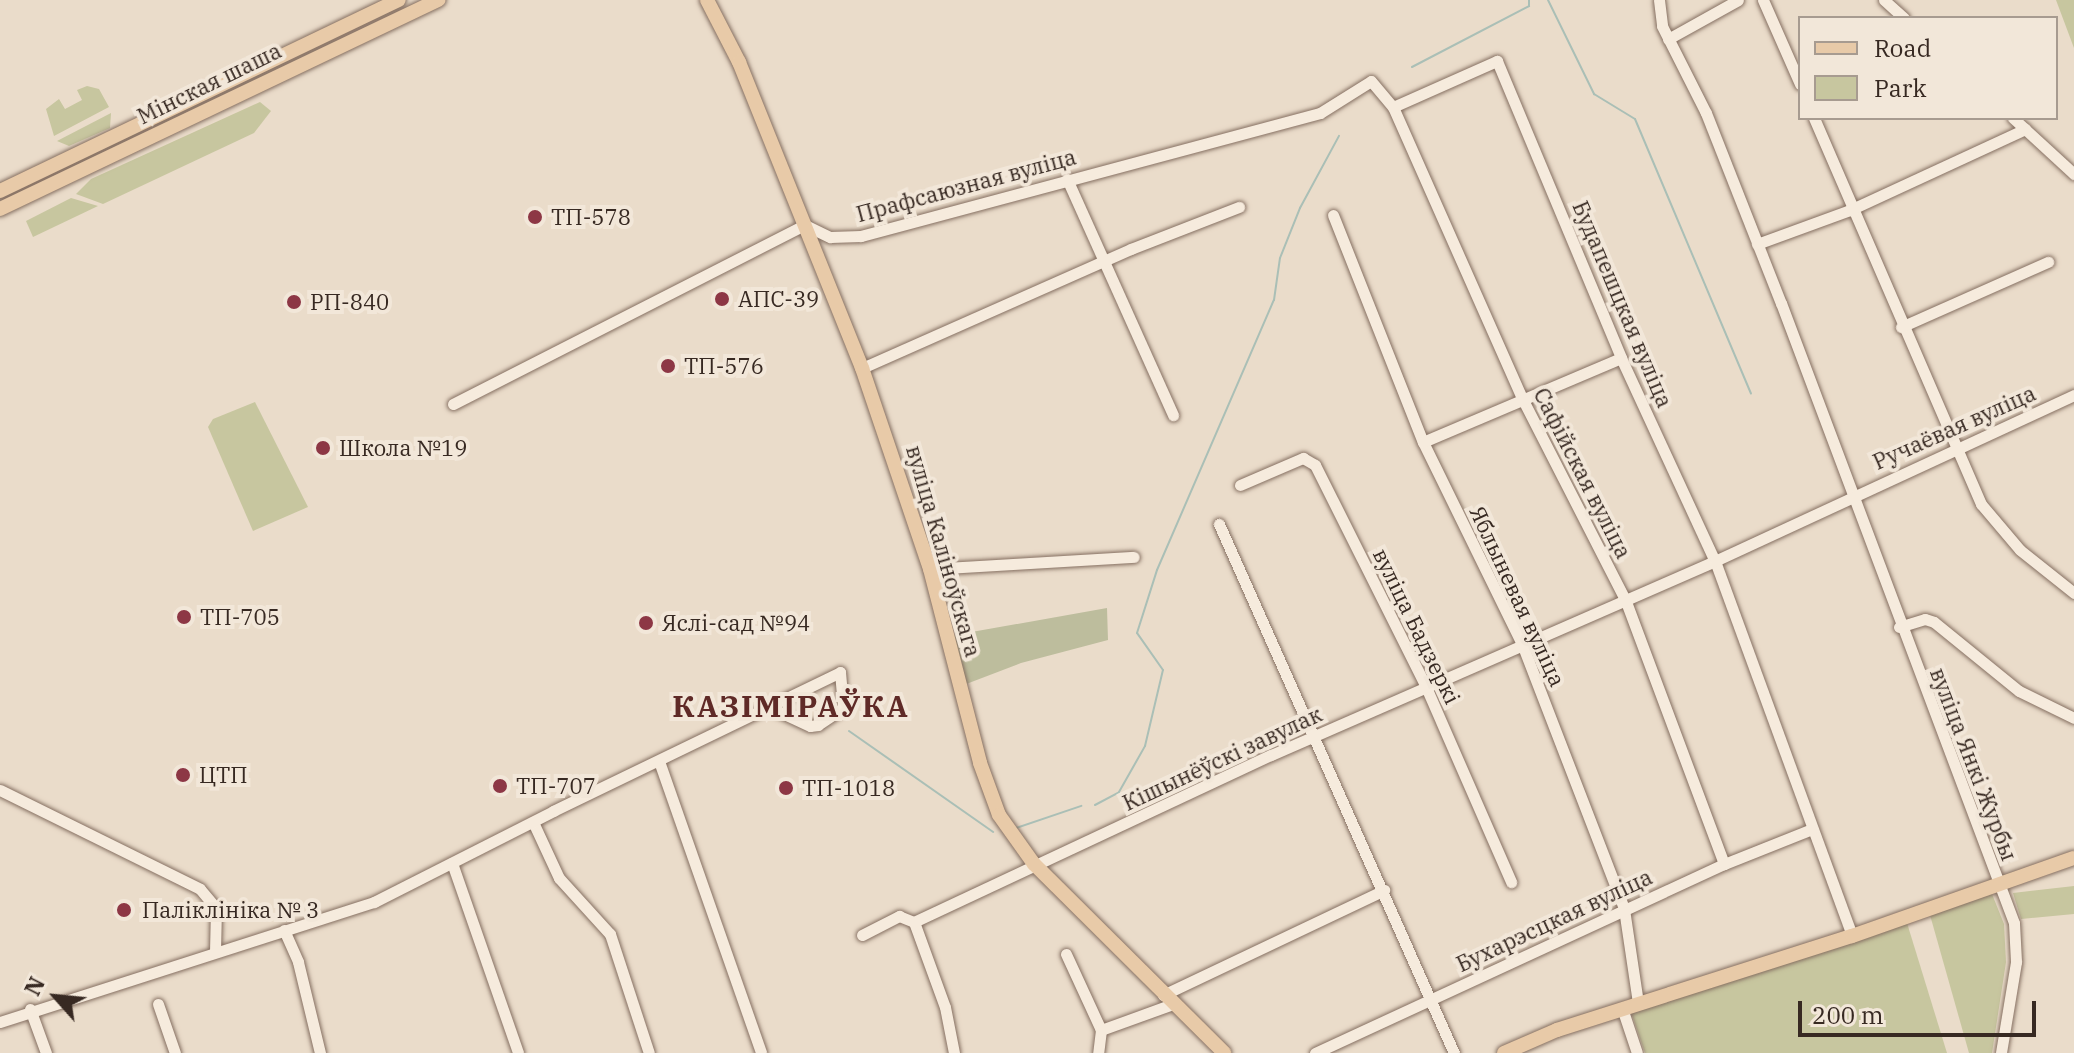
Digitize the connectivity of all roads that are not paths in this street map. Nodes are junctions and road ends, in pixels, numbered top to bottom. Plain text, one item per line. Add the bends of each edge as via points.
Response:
1 (399, 0) edge
2 (439, 0) edge
3 (707, 0) edge
4 (1659, 0) edge
5 (1738, 0) edge
6 (1763, 0) edge
7 (1884, 0) edge
8 (1902, 16) edge
9 (1668, 39) junction
10 (1798, 79) edge
11 (1393, 107) junction
12 (1815, 120) edge
13 (2015, 120) edge
14 (2025, 129) junction
15 (2074, 174) edge
16 (1067, 179) junction
17 (0, 191) edge
18 (1239, 207) dead end
19 (0, 209) edge
20 (1850, 210) junction
21 (1333, 215) dead end
22 (805, 225) junction
23 (1757, 244) junction
24 (1104, 261) junction
25 (2048, 262) dead end
26 (1901, 327) junction
27 (1621, 358) junction
28 (862, 368) junction
29 (2074, 395) edge
30 (1523, 400) junction
31 (453, 404) dead end
32 (1173, 415) dead end
33 (1423, 442) junction
34 (1955, 446) junction
35 (1240, 485) dead end
36 (1851, 496) junction
37 (1219, 524) dead end
38 (1134, 557) dead end
39 (1715, 561) junction
40 (930, 569) junction
41 (2074, 593) edge
42 (1625, 599) junction
43 (1899, 627) junction
44 (1522, 644) junction
45 (1426, 687) junction
46 (769, 707) junction
47 (2074, 718) edge
48 (1315, 735) junction
49 (659, 761) junction
50 (0, 790) edge
51 (533, 822) junction
52 (1812, 829) junction
53 (2074, 858) edge
54 (452, 863) junction
55 (1034, 864) junction
56 (1724, 864) junction
57 (1511, 882) dead end
58 (1999, 882) junction
59 (1384, 890) junction
60 (1624, 909) junction
61 (914, 922) junction
62 (284, 930) junction
63 (862, 935) dead end
64 (1852, 936) junction
65 (215, 951) junction
66 (1066, 954) dead end
67 (1431, 999) junction
68 (1166, 1000) junction
69 (1638, 1003) junction
70 (158, 1004) dead end
71 (1622, 1008) junction
72 (30, 1009) junction
73 (0, 1022) edge
74 (1101, 1030) junction
75 (46, 1053) edge
76 (175, 1053) edge
77 (320, 1053) edge
78 (518, 1053) edge
79 (649, 1053) edge
80 (761, 1053) edge
81 (954, 1053) edge
82 (1098, 1053) edge
83 (1224, 1053) edge
84 (1315, 1053) edge
85 (1454, 1053) edge
86 (1504, 1053) edge
87 (1637, 1053) edge
88 (2001, 1053) edge

1 - 17 main road, Мінская шаша
2 - 19 main road, Мінская шаша
3 - 22 main road, вуліца Каліноўскага via 739,62
4 - 9 street, вуліца Янкі Журбы via 1658,15
5 - 9 street
6 - 10 street
7 - 8 street
9 - 23 street, вуліца Янкі Журбы via 1706,113
11 - 16 street, Прафсаюзная вуліца via 1371,81 1320,113
11 - 27 street, Будапешцкая вуліца via 1497,61
11 - 30 street, Сафійская вуліца
12 - 20 street
13 - 14 street
14 - 15 street
14 - 20 street
16 - 22 street, Прафсаюзная вуліца via 861,236 830,237
16 - 24 street
18 - 24 street
20 - 23 street
20 - 26 street
21 - 33 street, Яблыневая вуліца
22 - 28 main road, вуліца Каліноўскага
22 - 31 street
23 - 36 street, вуліца Янкі Журбы
24 - 28 street
24 - 32 street
25 - 26 street
26 - 34 street
27 - 30 street
27 - 39 street, Будапешцкая вуліца
28 - 40 main road, вуліца Каліноўскага
29 - 34 street, Ручаёвая вуліца
30 - 33 street
30 - 42 street, Сафійская вуліца
33 - 44 street, Яблыневая вуліца
34 - 36 street, Ручаёвая вуліца
34 - 41 street via 1981,504 2020,550
35 - 45 street, вуліца Бадзеркі via 1303,458 1312,461
36 - 39 street, Ручаёвая вуліца
36 - 43 street, вуліца Янкі Журбы
37 - 48 street
38 - 40 street
39 - 42 street
39 - 52 street, Будапешцкая вуліца
40 - 55 main road, вуліца Каліноўскага via 980,763 1011,837
42 - 44 street
42 - 56 street, Сафійская вуліца
43 - 47 street via 1925,619 1934,622 2019,691
43 - 58 street, вуліца Янкі Журбы
44 - 45 street
44 - 60 street, Яблыневая вуліца
45 - 48 street, Кішынёўскі завулак
45 - 57 street, вуліца Бадзеркі
46 - 46 street via 840,672 843,708 818,725
46 - 49 street
48 - 55 street, Кішынёўскі завулак
48 - 59 street
49 - 51 street
49 - 80 street
50 - 65 street via 200,889 216,908
51 - 54 street
51 - 79 street via 559,878 610,934
52 - 56 street, Бухарэсцкая вуліца
52 - 64 street, Будапешцкая вуліца
53 - 58 main road
54 - 62 street via 374,902
54 - 78 street
55 - 61 street, Кішынёўскі завулак
55 - 68 main road, вуліца Каліноўскага
56 - 60 street, Бухарэсцкая вуліца
58 - 64 main road
58 - 88 street, вуліца Янкі Журбы via 2014,923 2016,962
59 - 67 street
59 - 68 street
60 - 67 street, Бухарэсцкая вуліца
60 - 69 street, Яблыневая вуліца
61 - 63 street, Кішынёўскі завулак via 899,916
61 - 81 street via 945,1007
62 - 65 street
62 - 77 street via 298,962
64 - 69 main road
65 - 72 street
66 - 74 street
67 - 84 street, Бухарэсцкая вуліца
67 - 85 street
68 - 74 street
68 - 83 main road, вуліца Каліноўскага
69 - 71 main road
70 - 76 street
71 - 86 main road
71 - 87 street
72 - 73 street
72 - 75 street
74 - 82 street

